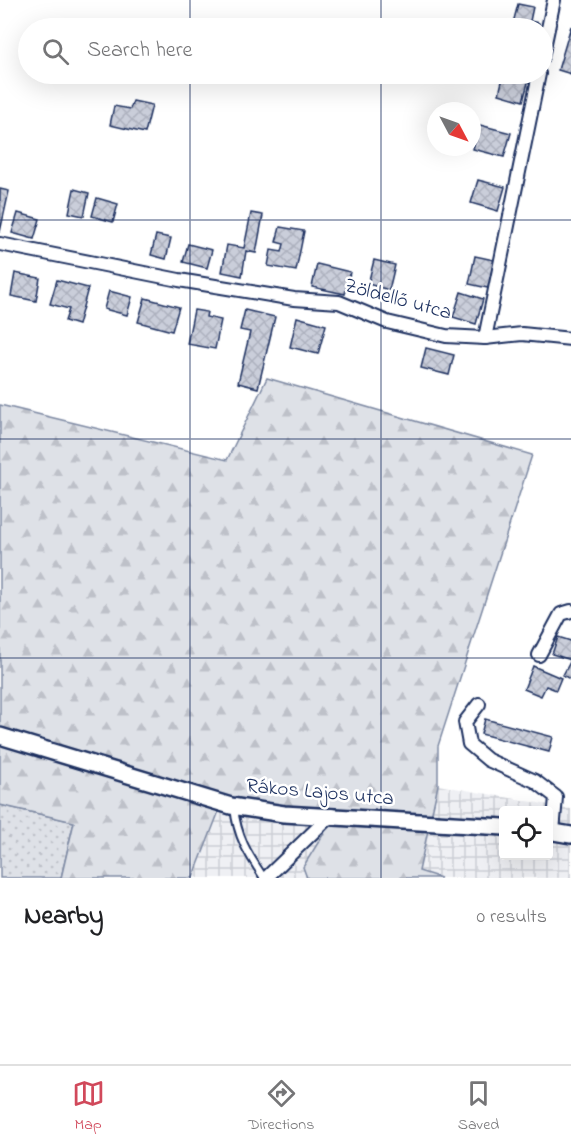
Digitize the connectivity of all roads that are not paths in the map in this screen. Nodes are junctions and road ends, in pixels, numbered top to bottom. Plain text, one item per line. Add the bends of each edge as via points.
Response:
1 (554, 0) edge
2 (551, 18) edge
3 (537, 84) edge
4 (0, 244) edge
5 (485, 338) junction
6 (571, 339) edge
7 (571, 611) edge
8 (539, 655) dead end
9 (478, 704) dead end
10 (0, 736) edge
11 (234, 807) junction
12 (331, 815) junction
13 (553, 818) edge
14 (499, 827) edge
15 (553, 832) edge
16 (571, 835) edge
17 (265, 878) edge

1 - 2 street
3 - 5 street
4 - 5 street, Zöldellő utca via 179,280 294,299 339,302 387,322 446,336
5 - 6 street, Zöldellő utca via 522,334
7 - 8 street via 561,614
9 - 13 street via 465,722 469,744 488,760 535,781 556,797
10 - 11 street, Rákos Lajos utca
11 - 12 street, Rákos Lajos utca
11 - 17 lane via 236,826 247,852
12 - 14 street, Rákos Lajos utca
12 - 17 street
15 - 16 street

